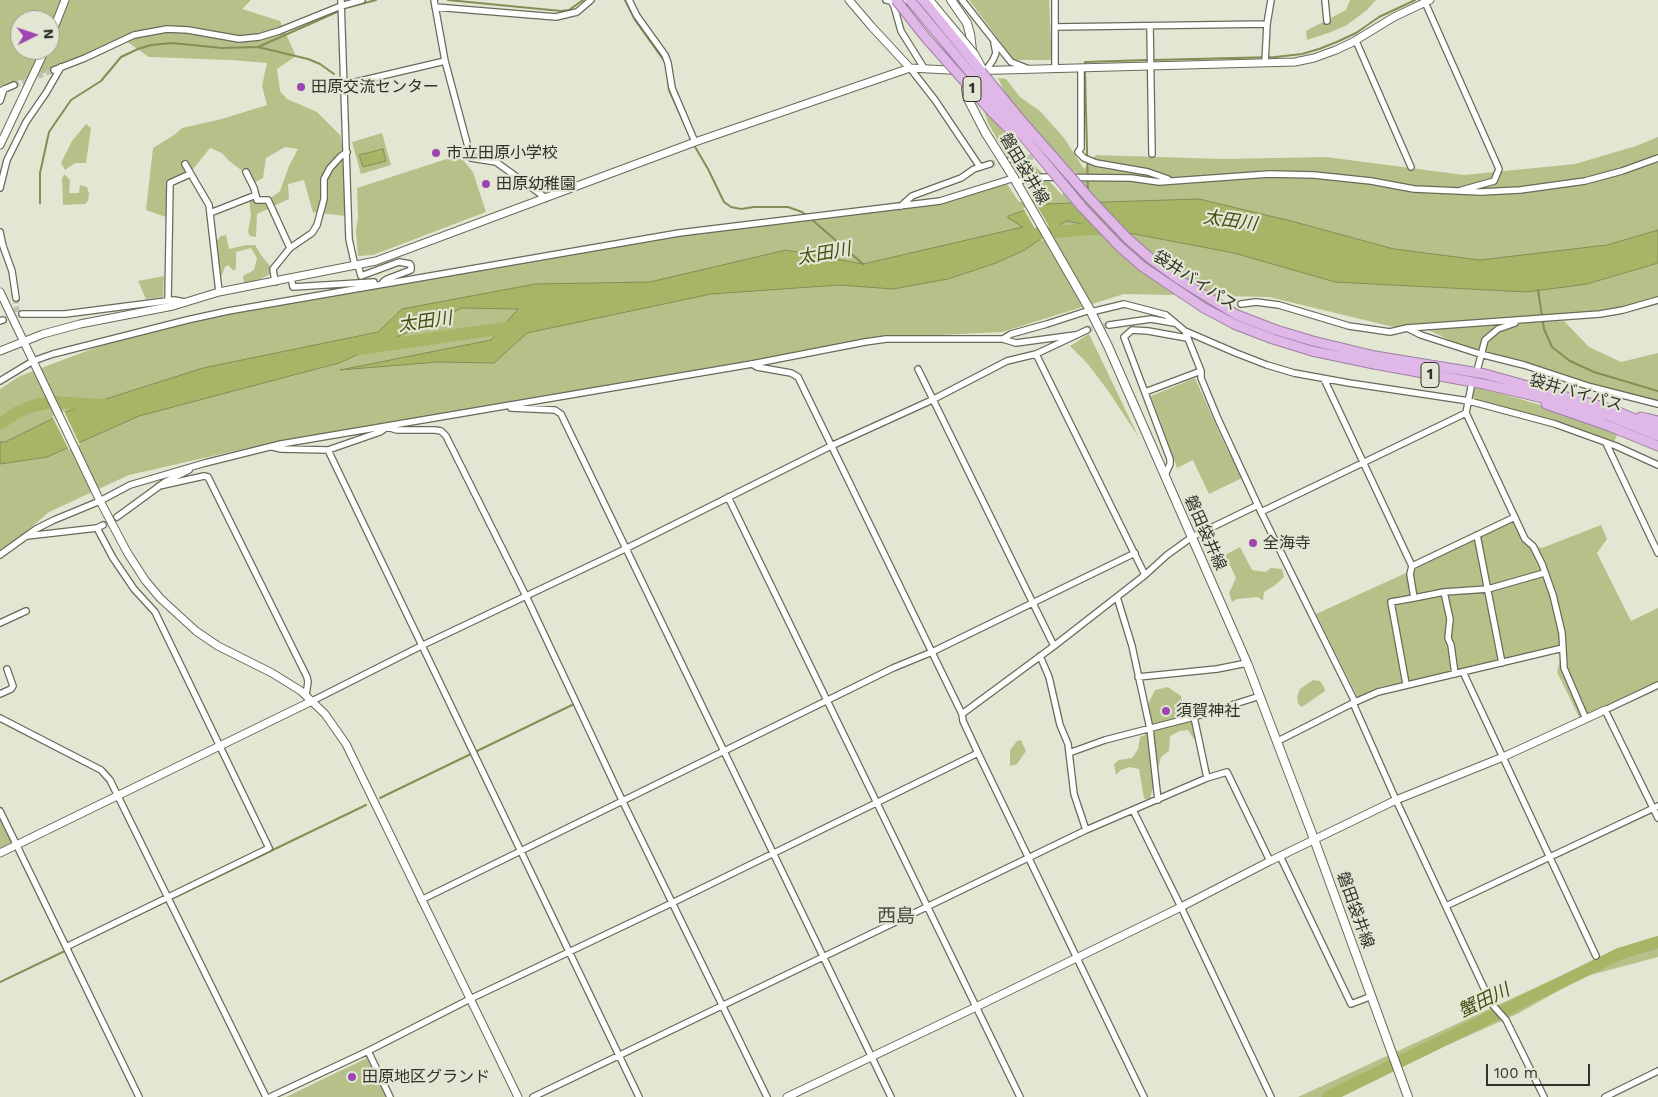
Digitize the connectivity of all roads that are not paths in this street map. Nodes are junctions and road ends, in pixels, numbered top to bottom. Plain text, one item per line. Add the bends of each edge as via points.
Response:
1 (65, 0) edge
2 (362, 0) edge
3 (434, 0) edge
4 (591, 0) edge
5 (629, 0) edge
6 (849, 0) edge
7 (886, 0) edge
8 (896, 0) edge
9 (910, 0) edge
10 (923, 0) edge
11 (929, 0) edge
12 (951, 0) edge
13 (962, 0) edge
14 (1055, 0) edge
15 (1271, 0) edge
16 (1325, 0) edge
17 (1427, 1) edge
18 (341, 3) edge
19 (435, 8) junction
20 (60, 13) edge
21 (975, 16) junction
22 (1327, 21) dead end
23 (1266, 24) junction
24 (1150, 26) junction
25 (1055, 27) junction
26 (970, 34) junction
27 (994, 41) junction
28 (1356, 41) junction
29 (40, 60) edge
30 (445, 61) junction
31 (1265, 62) junction
32 (1150, 66) junction
33 (61, 67) junction
34 (910, 68) junction
35 (924, 68) junction
36 (1055, 68) junction
37 (1081, 68) junction
38 (1030, 69) junction
39 (54, 70) tunnel mouth
40 (967, 71) junction
41 (985, 72) junction
42 (14, 84) tunnel mouth
43 (344, 85) junction
44 (2, 90) edge
45 (0, 101) edge
46 (695, 142) junction
47 (0, 145) edge
48 (347, 152) junction
49 (1152, 154) dead end
50 (1019, 158) tunnel mouth
51 (1658, 158) edge
52 (1011, 160) tunnel mouth
53 (185, 164) dead end
54 (990, 164) tunnel mouth
55 (980, 167) junction
56 (1410, 167) dead end
57 (246, 172) dead end
58 (1053, 173) junction
59 (190, 174) junction
60 (1180, 180) junction
61 (1017, 183) junction
62 (0, 188) edge
63 (1455, 192) junction
64 (256, 195) junction
65 (546, 198) junction
66 (901, 206) junction
67 (210, 213) junction
68 (0, 232) edge
69 (290, 248) junction
70 (357, 266) junction
71 (291, 278) junction
72 (275, 282) junction
73 (382, 284) junction
74 (0, 292) edge
75 (219, 292) junction
76 (16, 298) tunnel mouth
77 (1658, 300) edge
78 (168, 301) junction
79 (185, 302) junction
80 (1241, 304) dead end
81 (1089, 309) junction
82 (22, 314) dead end
83 (1523, 320) junction
84 (1174, 323) junction
85 (1109, 325) tunnel mouth
86 (1408, 328) junction
87 (1087, 330) tunnel mouth
88 (1185, 331) junction
89 (1075, 335) junction
90 (1188, 338) junction
91 (1003, 339) junction
92 (23, 341) junction
93 (0, 351) edge
94 (1036, 354) junction
95 (1480, 354) junction
96 (33, 361) junction
97 (752, 364) junction
98 (1478, 367) dead end
99 (918, 369) dead end
100 (1201, 371) junction
101 (1324, 379) junction
102 (0, 381) edge
103 (1484, 384) junction
104 (1471, 388) dead end
105 (1145, 392) junction
106 (932, 400) junction
107 (1469, 401) junction
108 (1658, 404) edge
109 (501, 408) junction
110 (1614, 410) junction
111 (1466, 413) junction
112 (1658, 421) edge
113 (387, 427) junction
114 (1658, 429) edge
115 (1658, 436) edge
116 (1606, 443) junction
117 (272, 446) junction
118 (831, 446) junction
119 (1658, 446) edge
120 (328, 450) junction
121 (1363, 462) junction
122 (205, 463) junction
123 (1658, 465) edge
124 (1165, 475) junction
125 (159, 486) junction
126 (728, 497) junction
127 (100, 501) junction
128 (1258, 505) junction
129 (1261, 512) junction
130 (117, 516) dead end
131 (1515, 517) junction
132 (1477, 535) junction
133 (27, 536) junction
134 (1192, 537) junction
135 (625, 549) junction
136 (1135, 553) junction
137 (1658, 553) edge
138 (0, 555) edge
139 (1412, 566) junction
140 (1544, 573) junction
141 (1145, 575) junction
142 (1488, 589) junction
143 (1444, 592) junction
144 (526, 596) junction
145 (1117, 597) junction
146 (1414, 598) junction
147 (1032, 604) junction
148 (26, 610) dead end
149 (0, 623) edge
150 (423, 645) junction
151 (1054, 646) junction
152 (1563, 648) junction
153 (932, 652) junction
154 (1040, 656) junction
155 (1247, 663) junction
156 (1502, 663) junction
157 (7, 669) dead end
158 (1464, 672) junction
159 (1455, 674) junction
160 (1138, 677) junction
161 (1406, 684) junction
162 (1658, 685) edge
163 (0, 694) edge
164 (306, 695) junction
165 (1260, 696) junction
166 (312, 701) junction
167 (826, 702) junction
168 (1354, 702) junction
169 (1605, 710) junction
170 (962, 714) junction
171 (1194, 717) junction
172 (0, 718) edge
173 (1586, 719) junction
174 (1150, 729) junction
175 (1278, 741) junction
176 (221, 746) junction
177 (724, 751) junction
178 (978, 753) junction
179 (1069, 753) junction
180 (1503, 757) junction
181 (1207, 778) junction
182 (119, 795) junction
183 (622, 800) junction
184 (1158, 800) junction
185 (1396, 800) junction
186 (877, 802) junction
187 (1656, 807) edge
188 (1133, 810) junction
189 (0, 811) edge
190 (1658, 818) edge
191 (1086, 830) junction
192 (1314, 839) junction
193 (16, 845) junction
194 (521, 851) junction
195 (773, 852) junction
196 (0, 853) edge
197 (1280, 856) junction
198 (1551, 857) junction
199 (1029, 858) junction
200 (1270, 861) junction
201 (169, 900) junction
202 (421, 900) junction
203 (672, 903) junction
204 (1446, 906) junction
205 (928, 907) junction
206 (1181, 907) junction
207 (67, 949) junction
208 (570, 952) junction
209 (1596, 956) dead end
210 (823, 957) junction
211 (1077, 957) junction
212 (1372, 996) junction
213 (470, 999) junction
214 (724, 1005) junction
215 (976, 1007) junction
216 (368, 1051) junction
217 (619, 1054) junction
218 (870, 1056) junction
219 (1658, 1071) edge
220 (139, 1097) edge
221 (268, 1097) edge
222 (390, 1097) edge
223 (518, 1097) edge
224 (533, 1097) edge
225 (639, 1097) edge
226 (767, 1097) edge
227 (787, 1097) edge
228 (891, 1097) edge
229 (1020, 1097) edge
230 (1144, 1097) edge
231 (1271, 1097) edge
232 (1408, 1097) edge
233 (1544, 1097) edge
234 (1605, 1097) edge

1 - 20 street
2 - 18 street
3 - 19 street
4 - 19 street via 577,12 556,17
5 - 46 street via 665,55 672,88
6 - 34 street
7 - 35 street via 894,6 901,31
8 - 58 highway, 1, bridge via 991,111
9 - 58 highway, 袋井バイパス / 1, bridge
10 - 41 highway, 袋井バイパス / 1, bridge
11 - 41 main road, bridge
12 - 26 main road, 磐田袋井線
13 - 21 street
14 - 25 street
15 - 23 street
16 - 22 street
17 - 28 street via 1394,16
17 - 63 street via 1499,169 1494,181
18 - 33 street via 259,37 239,39 167,29 128,36
18 - 43 street
19 - 30 street
21 - 26 street
21 - 27 street
23 - 24 street
23 - 31 street
24 - 25 street
24 - 32 street
25 - 36 street
26 - 40 main road, 磐田袋井線 via 972,50
27 - 38 street via 1011,62
27 - 41 street via 994,60
28 - 31 street via 1314,58
28 - 56 street
29 - 47 street
30 - 43 street
30 - 65 street via 471,158 496,162
31 - 32 street
32 - 37 street
32 - 49 street
33 - 39 street
33 - 62 street via 26,122 7,160
34 - 35 street
34 - 46 street
34 - 55 street
35 - 40 street
36 - 37 street
36 - 38 street
37 - 60 street via 1081,148 1078,152 1096,163
38 - 41 street
40 - 41 street
40 - 61 main road, 磐田袋井線 via 968,99
41 - 110 highway, 袋井バイパス / 1, bridge via 1026,126 1127,238 1178,279 1237,315 1313,341 1375,356 1485,374
42 - 44 street
43 - 48 street
44 - 45 street
46 - 65 street
48 - 69 street via 330,168 324,179 324,199 317,226
48 - 70 street via 348,239
50 - 52 street
51 - 63 street via 1585,181 1520,190
53 - 59 street
54 - 55 street
55 - 66 street via 961,178 912,196
57 - 64 street
58 - 103 highway, 袋井バイパス / 1, bridge via 1143,267 1234,324 1312,351
59 - 67 street via 209,205
59 - 78 street via 170,183
60 - 61 street via 1028,177
60 - 63 street via 1269,174 1314,175
61 - 66 street via 955,198
61 - 81 main road, 磐田袋井線
64 - 67 street
64 - 69 street via 257,200 268,200
65 - 70 street
66 - 73 street via 679,233
67 - 75 street
68 - 76 street
69 - 72 street via 272,269
70 - 71 street
70 - 73 street via 361,276 399,262 410,264 411,270
71 - 72 street
71 - 73 street via 294,287
72 - 75 street
73 - 96 street via 187,320
74 - 92 street
75 - 79 street
77 - 83 street via 1600,314
78 - 79 street
78 - 82 street via 65,314
79 - 92 street via 80,324
80 - 86 street via 1279,305 1376,331
81 - 84 street via 1124,304 1166,315
81 - 91 street
81 - 124 main road, 磐田袋井線
83 - 86 street
83 - 95 street via 1498,329 1484,340
84 - 85 street via 1151,320
84 - 88 street
86 - 95 street
87 - 89 street
88 - 90 street
88 - 101 street via 1267,365
89 - 91 street via 1016,343
89 - 94 street
90 - 100 street
90 - 105 street via 1132,330 1124,337
91 - 97 street via 886,339
92 - 93 street
92 - 96 street
94 - 106 street via 1007,361
94 - 136 street
95 - 98 street
95 - 108 street
96 - 102 street
96 - 127 street
97 - 109 street
97 - 118 street via 798,377
99 - 106 street
100 - 105 street
100 - 128 street via 1218,419
101 - 107 street
101 - 121 street
103 - 115 highway, 袋井バイパス / 1 via 1612,417
103 - 119 highway
104 - 107 street
105 - 124 street via 1170,459
106 - 118 street
106 - 147 street
107 - 111 street
107 - 116 street via 1555,424
109 - 113 street
109 - 135 street via 559,412
110 - 112 highway
110 - 114 highway, 袋井バイパス / 1
111 - 121 street
111 - 131 street
113 - 117 street
113 - 120 street
113 - 144 street via 435,430 446,436
116 - 123 street
116 - 137 street
117 - 120 street
117 - 122 street
118 - 126 street
118 - 153 street
120 - 150 street
121 - 129 street
121 - 139 street
122 - 125 street
122 - 127 street via 130,485
124 - 134 main road, 磐田袋井線
125 - 130 street
125 - 164 street via 208,477 307,677
126 - 135 street
126 - 167 street
127 - 133 street via 54,520
127 - 164 street via 144,580 178,615 218,646 272,673
128 - 129 street
128 - 134 street
129 - 168 street
131 - 132 street
131 - 140 street via 1525,539 1533,546
132 - 139 street
132 - 142 street
133 - 138 street
133 - 176 street via 100,526 113,558 155,612
134 - 141 street
134 - 155 main road, 磐田袋井線
135 - 144 street
135 - 177 street
136 - 141 street
136 - 147 street
139 - 146 street
140 - 142 street
140 - 152 street via 1553,595
141 - 145 street
142 - 143 street
142 - 156 street
143 - 146 street
143 - 159 street
144 - 150 street
144 - 183 street
145 - 151 street
145 - 160 street
146 - 161 street via 1391,602
147 - 151 street
147 - 153 street
148 - 149 street
150 - 166 street
150 - 194 street
151 - 154 street
152 - 156 street
152 - 173 street via 1564,668
153 - 167 street
153 - 170 street
154 - 170 street
154 - 179 street via 1049,677
155 - 160 street
155 - 165 main road, 磐田袋井線
156 - 158 street
157 - 163 street via 13,686
158 - 159 street
158 - 180 street
159 - 161 street
160 - 174 street
161 - 168 street
162 - 169 street
164 - 166 street
165 - 171 street
165 - 175 main road, 磐田袋井線
166 - 176 street
166 - 202 street via 346,744
167 - 177 street
167 - 186 street
168 - 175 street
168 - 185 street
169 - 173 street
169 - 187 street
170 - 178 street
171 - 174 street
171 - 181 street
172 - 182 street via 101,770
173 - 180 street
174 - 179 street
174 - 184 street
175 - 192 main road, 磐田袋井線
176 - 182 street
176 - 201 street via 269,848
177 - 183 street
177 - 195 street
178 - 186 street
178 - 199 street
179 - 191 street via 1074,794
180 - 185 street
180 - 198 street
181 - 184 street
181 - 200 street via 1227,772
182 - 193 street
182 - 201 street
183 - 194 street
183 - 203 street
184 - 188 street
185 - 192 street
185 - 204 street
186 - 195 street
186 - 205 street
187 - 190 street
187 - 198 street
188 - 191 street
188 - 206 street
189 - 193 street
191 - 199 street
192 - 197 street
192 - 212 main road, 磐田袋井線
193 - 196 street
193 - 207 street
194 - 202 street
194 - 208 street
195 - 203 street
195 - 210 street
197 - 200 street
197 - 212 street via 1351,1004
198 - 204 street
198 - 209 street
199 - 205 street
199 - 211 street
200 - 206 street
201 - 207 street
201 - 221 street
202 - 213 street
203 - 208 street
203 - 214 street
204 - 233 street via 1490,1003 1506,1020
205 - 210 street
205 - 215 street
206 - 211 street
206 - 231 street
207 - 220 street
208 - 213 street
208 - 217 street
210 - 214 street
210 - 218 street
211 - 215 street
211 - 230 street
212 - 232 main road, 磐田袋井線
213 - 216 street
213 - 223 street
214 - 217 street
214 - 226 street
215 - 218 street
215 - 229 street
216 - 221 street
216 - 222 street
217 - 224 street
217 - 225 street
218 - 227 street
218 - 228 street
219 - 234 street

